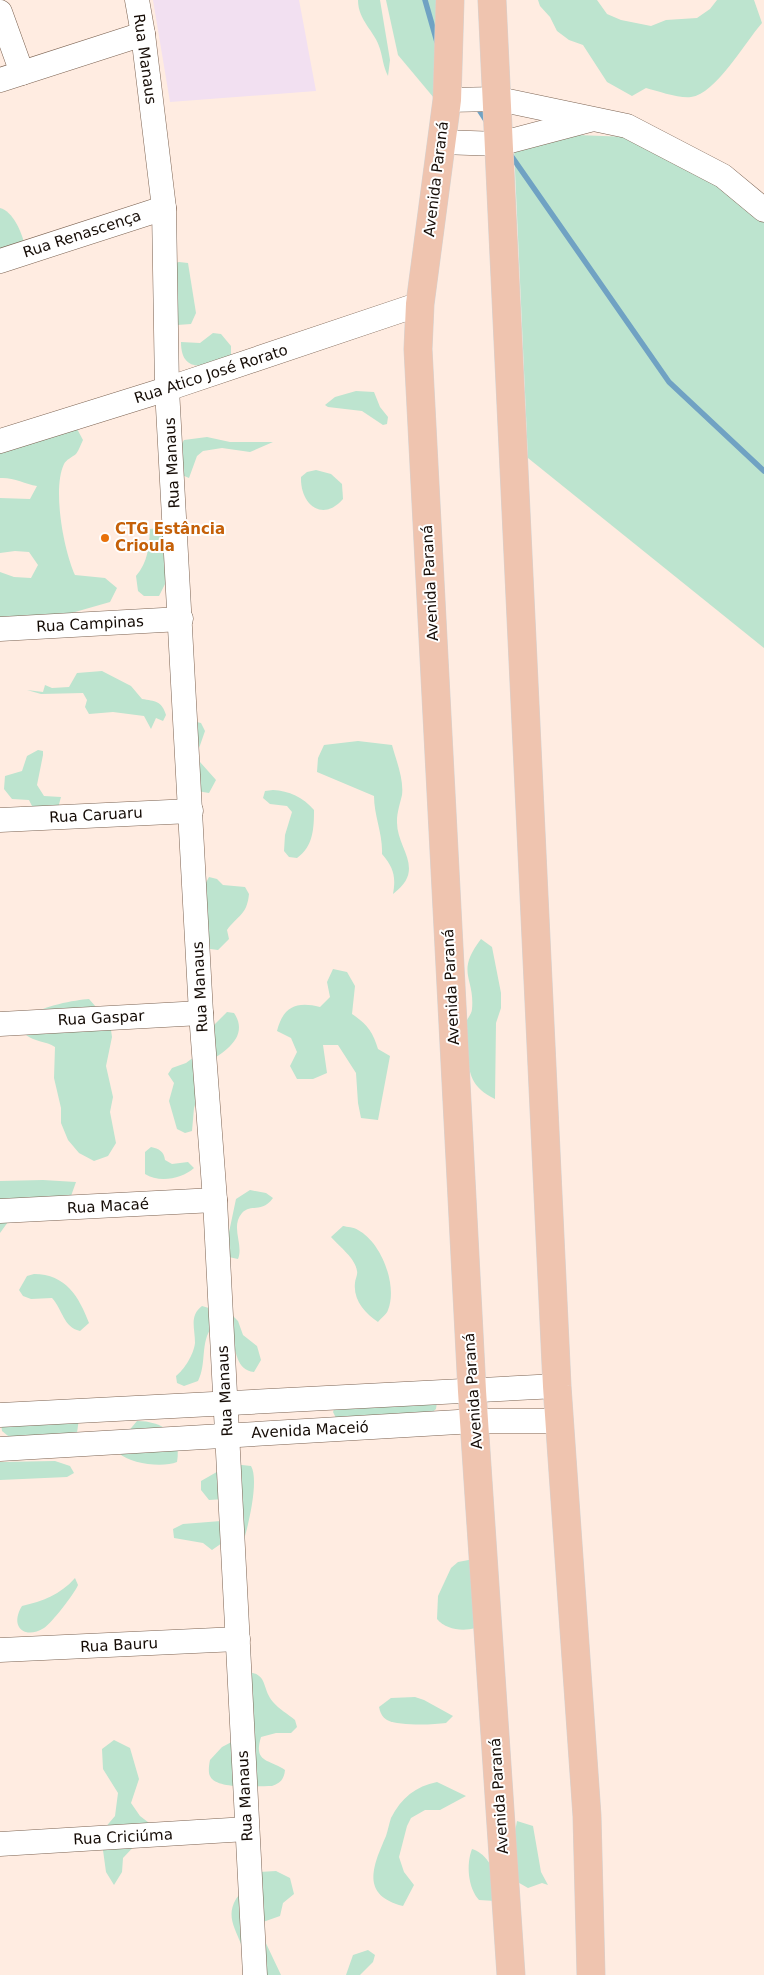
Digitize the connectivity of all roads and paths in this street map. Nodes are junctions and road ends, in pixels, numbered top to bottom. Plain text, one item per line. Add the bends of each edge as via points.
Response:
1 (137, 0) edge
2 (450, 0) edge
3 (492, 0) edge
4 (0, 12) edge
5 (143, 34) junction
6 (11, 77) edge
7 (447, 91) junction
8 (498, 99) junction
9 (596, 118) junction
10 (441, 142) junction
11 (499, 144) junction
12 (164, 208) junction
13 (764, 210) edge
14 (0, 261) edge
15 (420, 304) junction
16 (168, 389) junction
17 (0, 442) edge
18 (181, 619) junction
19 (0, 628) edge
20 (191, 810) junction
21 (0, 820) edge
22 (201, 1013) junction
23 (0, 1024) edge
24 (215, 1200) junction
25 (0, 1211) edge
26 (557, 1386) junction
27 (472, 1391) junction
28 (226, 1402) junction
29 (0, 1415) edge
30 (560, 1421) junction
31 (475, 1422) junction
32 (228, 1435) junction
33 (0, 1449) edge
34 (238, 1639) junction
35 (0, 1650) edge
36 (247, 1829) junction
37 (0, 1844) edge
38 (255, 1975) edge
39 (511, 1975) edge
40 (590, 1975) edge

1 - 5 street, Rua Manaus
2 - 7 main road, Avenida Paraná
3 - 8 main road
4 - 6 street
5 - 6 street
5 - 12 street, Rua Manaus
7 - 8 street
7 - 10 main road, Avenida Paraná
8 - 9 street
8 - 11 main road
9 - 11 street
9 - 13 street via 652,137 723,176
10 - 11 street
10 - 15 main road, Avenida Paraná
11 - 26 main road
12 - 14 street, Rua Renascença
12 - 16 street, Rua Manaus
15 - 16 street, Rua Atico José Rorato
15 - 27 main road, Avenida Paraná via 418,349
16 - 17 street, Rua Atico José Rorato
16 - 18 street, Rua Manaus
18 - 19 street, Rua Campinas
18 - 20 street, Rua Manaus
20 - 21 street, Rua Caruaru
20 - 22 street, Rua Manaus
22 - 23 street, Rua Gaspar
22 - 24 street, Rua Manaus
24 - 25 street, Rua Macaé
24 - 28 street, Rua Manaus
26 - 27 street, Avenida Maceió
26 - 30 main road
27 - 28 street, Avenida Maceió
27 - 31 main road, Avenida Paraná
28 - 29 street, Avenida Maceió
28 - 32 street, Rua Manaus
30 - 31 street, Avenida Maceió
30 - 40 main road via 587,1816
31 - 32 street, Avenida Maceió
31 - 39 main road, Avenida Paraná
32 - 33 street, Avenida Maceió
32 - 34 street, Rua Manaus
34 - 35 street, Rua Bauru
34 - 36 street, Rua Manaus
36 - 37 street, Rua Criciúma
36 - 38 street, Rua Manaus

